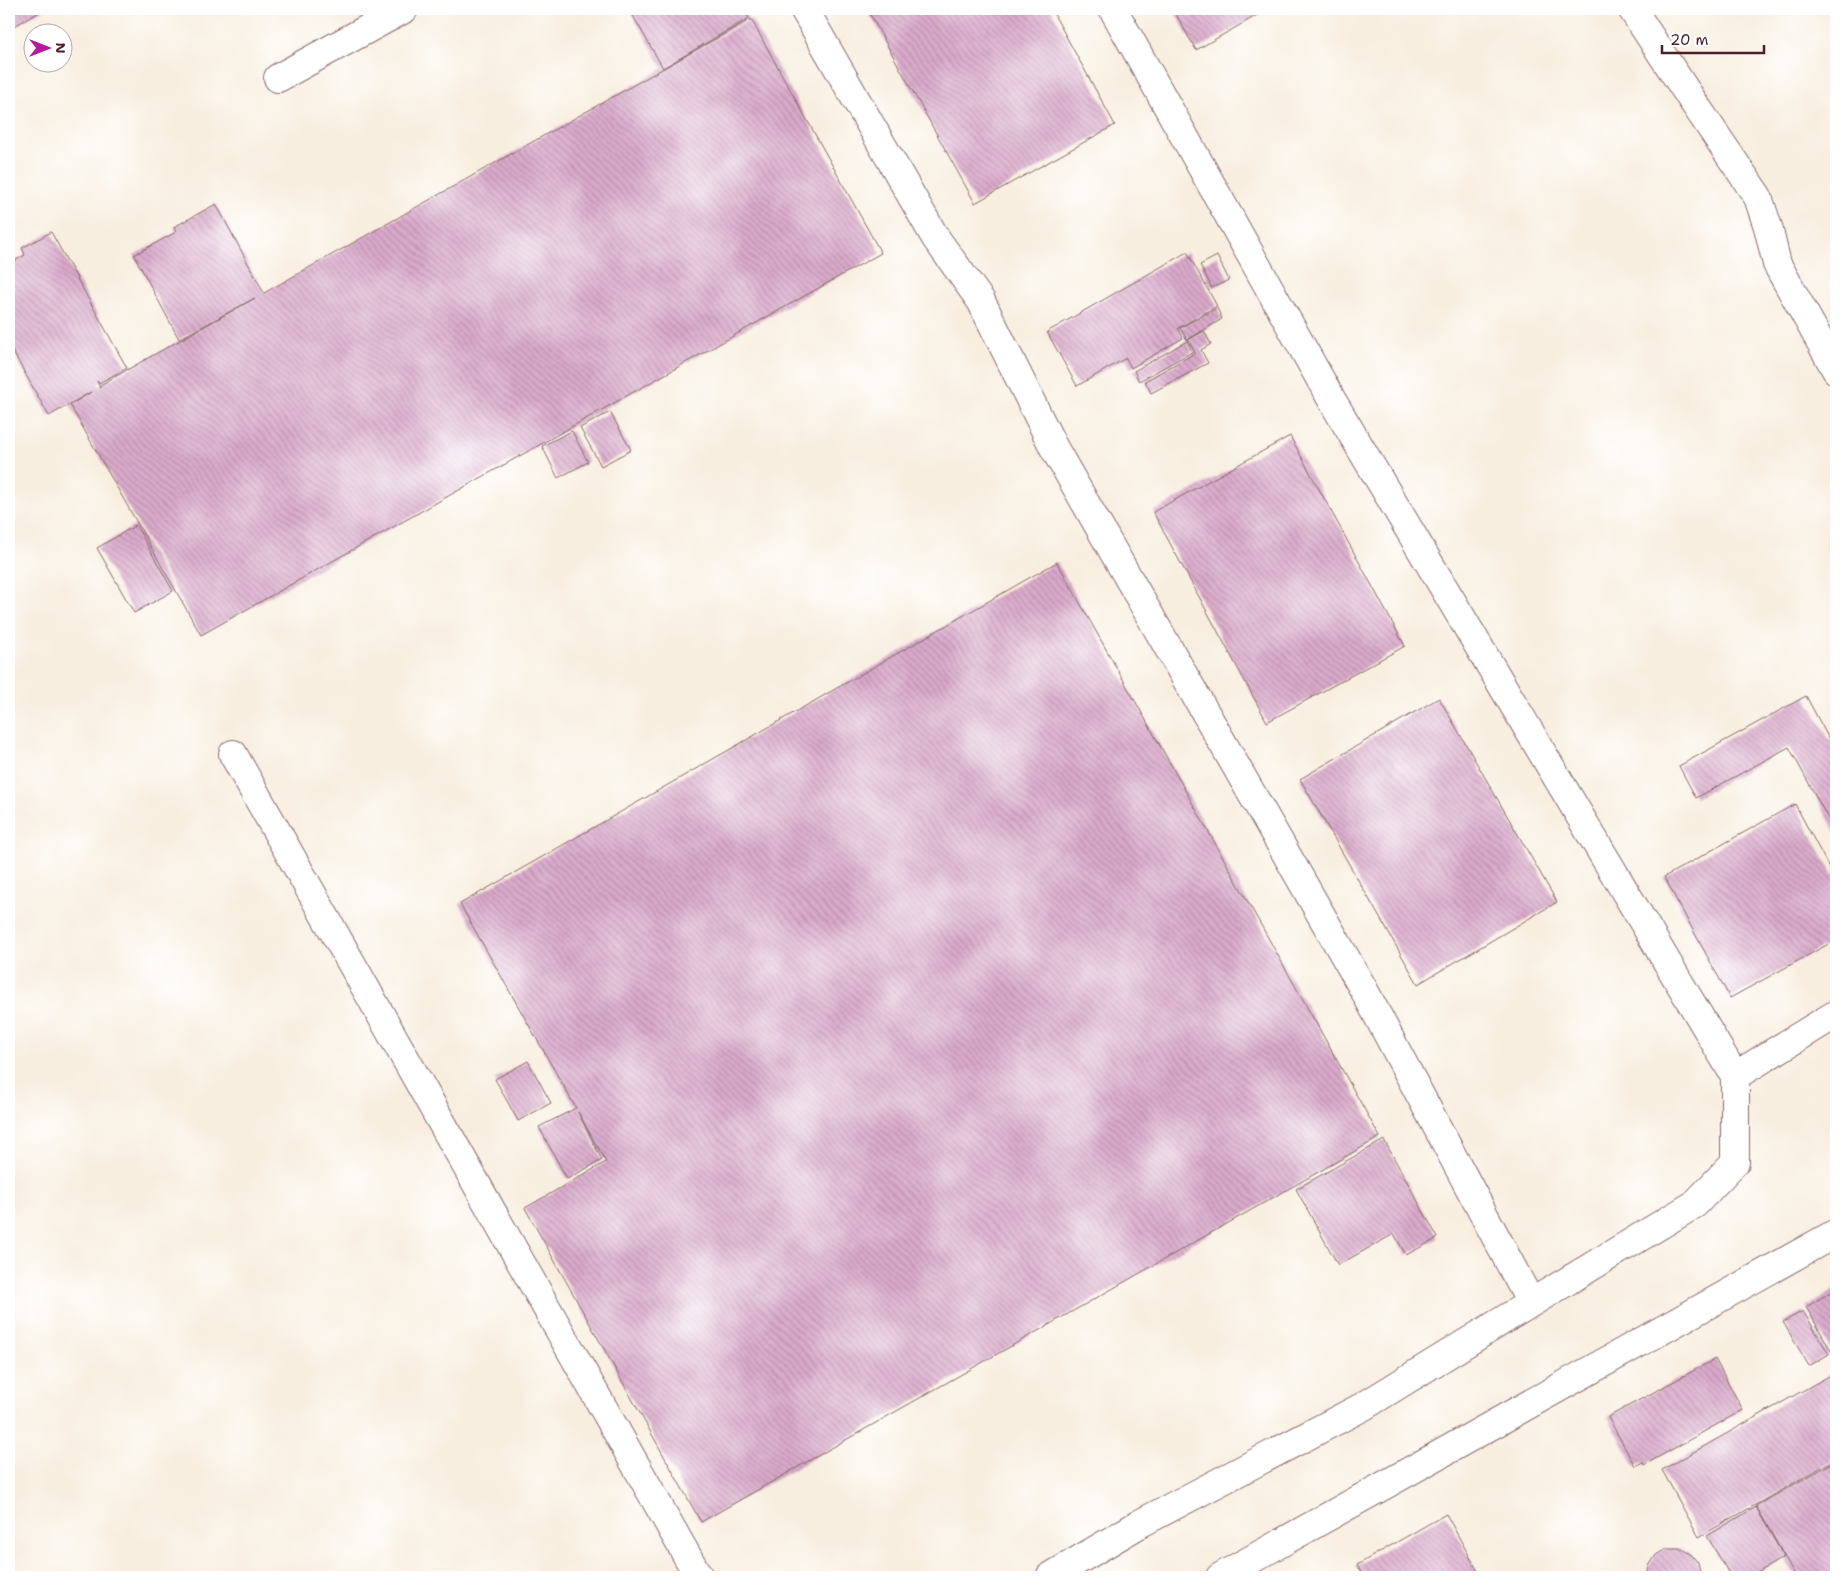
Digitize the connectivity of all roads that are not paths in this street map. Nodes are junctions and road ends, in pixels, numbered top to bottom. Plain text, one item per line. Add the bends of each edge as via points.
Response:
1 (404, 9) edge
2 (804, 9) edge
3 (1113, 9) edge
4 (1632, 9) edge
5 (278, 78) dead end
6 (1836, 370) edge
7 (233, 754) dead end
8 (1836, 1014) edge
9 (1735, 1076) junction
10 (1836, 1233) edge
11 (1531, 1303) junction
12 (698, 1577) edge
13 (1050, 1577) edge
14 (1220, 1577) edge

1 - 5 lane
2 - 11 lane via 935,237 981,301 1054,448 1364,990
3 - 9 lane via 1334,402
4 - 6 lane via 1758,197 1778,264
7 - 12 lane
8 - 9 lane
9 - 11 lane via 1735,1162 1696,1204
10 - 14 lane
11 - 13 lane via 1364,1406 1141,1524

